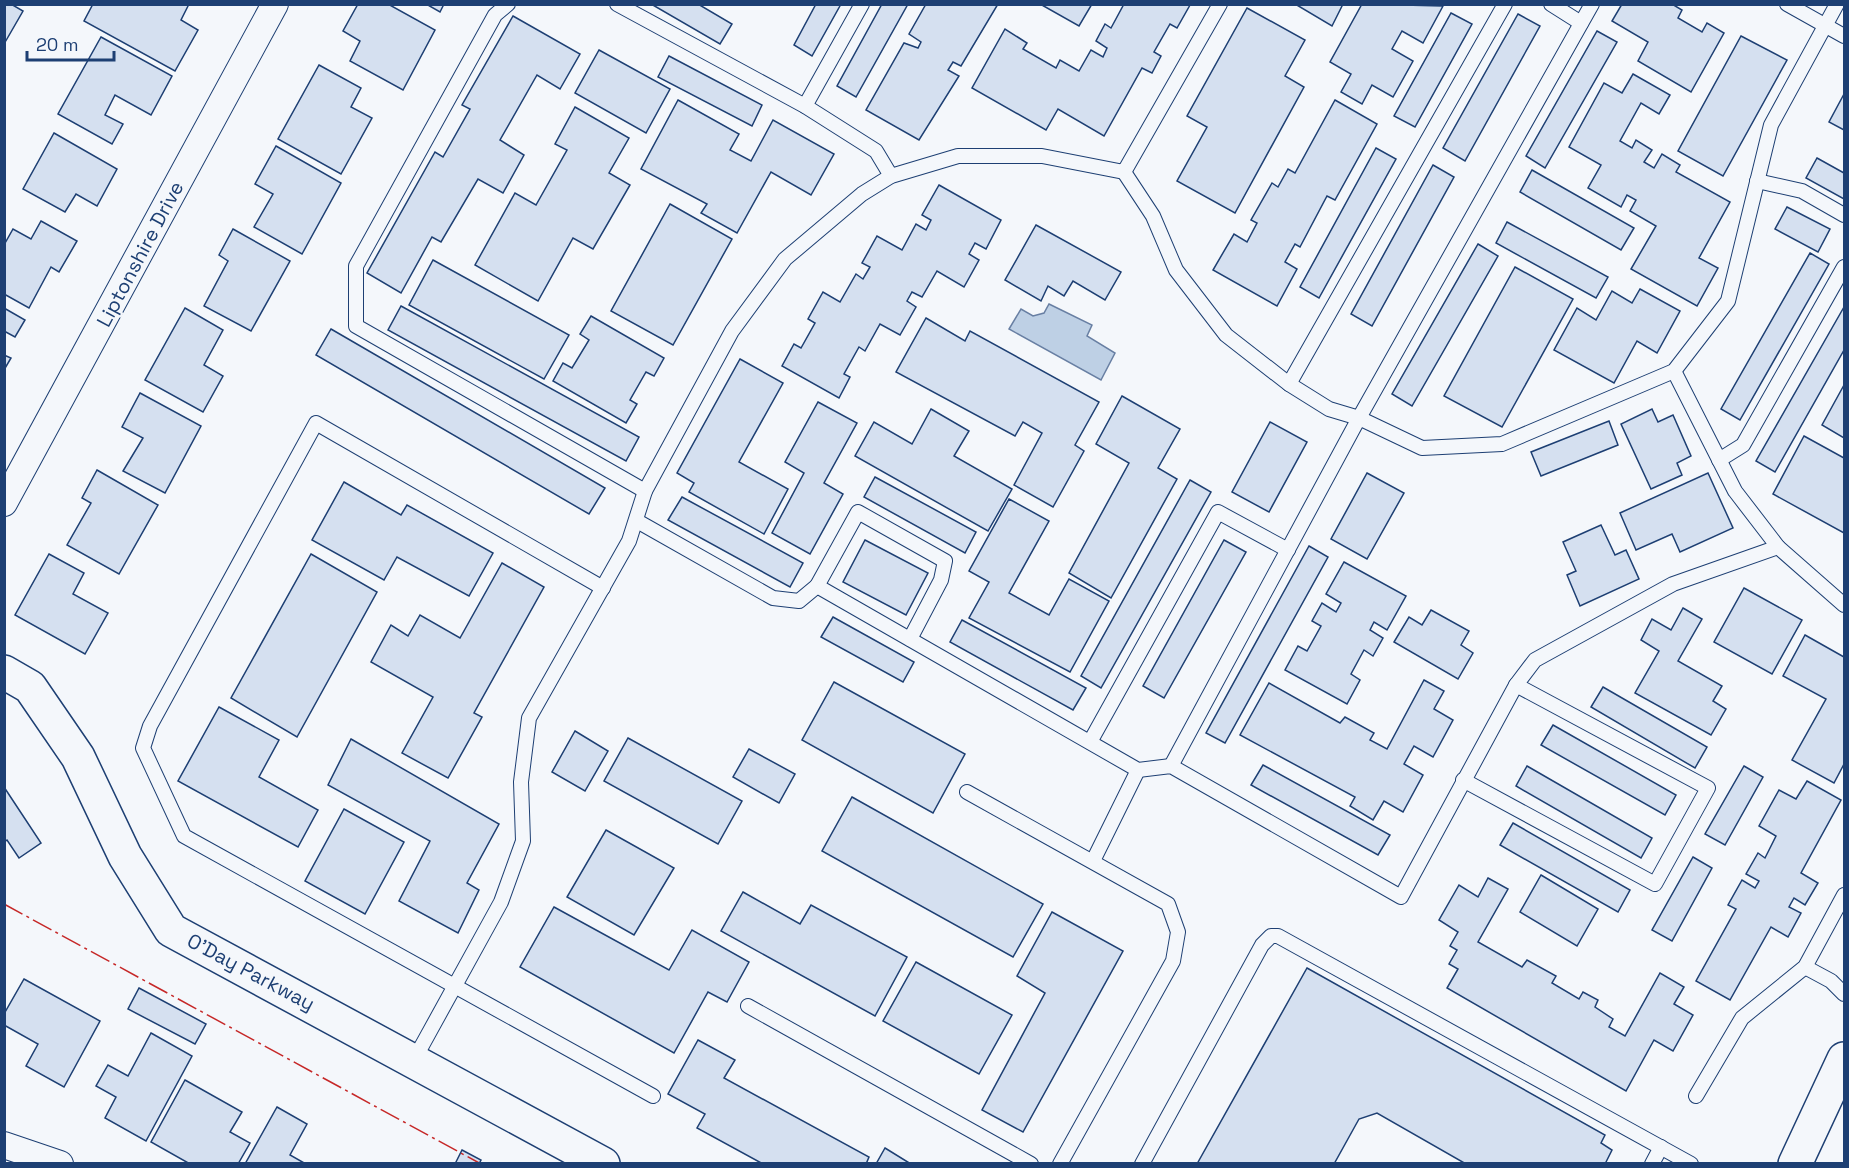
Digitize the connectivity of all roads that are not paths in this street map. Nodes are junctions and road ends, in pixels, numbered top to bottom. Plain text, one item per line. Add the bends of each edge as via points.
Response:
1 (275, 4) edge
2 (508, 4) edge
3 (617, 4) edge
4 (862, 4) edge
5 (1220, 4) edge
6 (1504, 4) edge
7 (1551, 4) edge
8 (1592, 4) edge
9 (1786, 4) edge
10 (1837, 4) edge
11 (1581, 23) junction
12 (1825, 26) junction
13 (1845, 36) edge
14 (805, 106) junction
15 (1125, 172) junction
16 (891, 176) junction
17 (1757, 181) junction
18 (1845, 215) edge
19 (1845, 267) edge
20 (1674, 371) junction
21 (1289, 384) junction
22 (1359, 418) junction
23 (1719, 460) junction
24 (645, 491) junction
25 (4, 503) edge
26 (637, 521) junction
27 (1778, 548) junction
28 (1288, 550) junction
29 (817, 586) junction
30 (603, 588) junction
31 (1845, 605) edge
32 (910, 639) junction
33 (4, 672) edge
34 (1516, 685) junction
35 (1090, 742) junction
36 (1170, 766) junction
37 (1138, 770) junction
38 (1463, 780) junction
39 (967, 792) dead end
40 (1093, 861) junction
41 (1845, 895) edge
42 (1806, 967) junction
43 (456, 985) junction
44 (1845, 994) edge
45 (748, 1006) dead end
46 (1845, 1059) edge
47 (414, 1060) junction
48 (653, 1096) dead end
49 (1696, 1096) dead end
50 (4, 1145) edge
51 (1661, 1147) junction
52 (60, 1164) edge
53 (603, 1164) edge
54 (1031, 1164) edge
55 (1060, 1164) edge
56 (1142, 1164) edge
57 (1652, 1164) edge
58 (1691, 1164) edge
59 (1795, 1164) edge

1 - 25 street, Liptonshire Drive
2 - 24 lane via 495,15 356,266 356,326
3 - 14 lane
4 - 14 lane
5 - 15 lane
6 - 21 lane
7 - 11 lane
8 - 11 lane
9 - 12 lane
10 - 12 lane
11 - 22 lane
12 - 13 lane
12 - 17 lane via 1771,125
14 - 16 lane via 876,152
15 - 16 lane via 1042,156 958,156
15 - 21 lane via 1153,216 1176,270 1226,335
16 - 24 lane via 862,194 785,259 732,331
17 - 18 lane via 1802,191
17 - 20 lane via 1728,301
19 - 23 lane via 1743,445
20 - 22 lane via 1502,444 1422,448
20 - 23 lane
21 - 22 lane via 1329,409
22 - 28 lane
23 - 27 lane via 1735,491
24 - 26 lane
26 - 29 lane via 773,598 799,601
26 - 30 lane
27 - 31 lane
27 - 34 lane via 1673,584 1535,660
28 - 35 lane via 1218,512
28 - 36 lane
29 - 32 lane
29 - 32 lane via 858,512 945,561 941,580
30 - 43 lane via 529,718 521,782 523,842 501,902
30 - 43 lane via 316,423 150,726 143,748 183,836
32 - 35 lane
33 - 47 street, O'Day Parkway via 30,687 78,757 125,856 171,930
34 - 38 lane
34 - 38 lane via 1708,788 1655,884
35 - 37 lane
36 - 37 lane
36 - 38 lane via 1401,897
37 - 40 lane
39 - 40 lane
40 - 55 lane via 1168,904 1178,932 1173,961
41 - 42 lane
42 - 44 lane
42 - 49 lane via 1742,1018
43 - 47 lane
43 - 48 lane
45 - 54 lane
46 - 59 street
47 - 53 street, O'Day Parkway
50 - 52 street
51 - 56 lane via 1278,936 1271,936 1262,945
51 - 57 lane
51 - 58 lane

